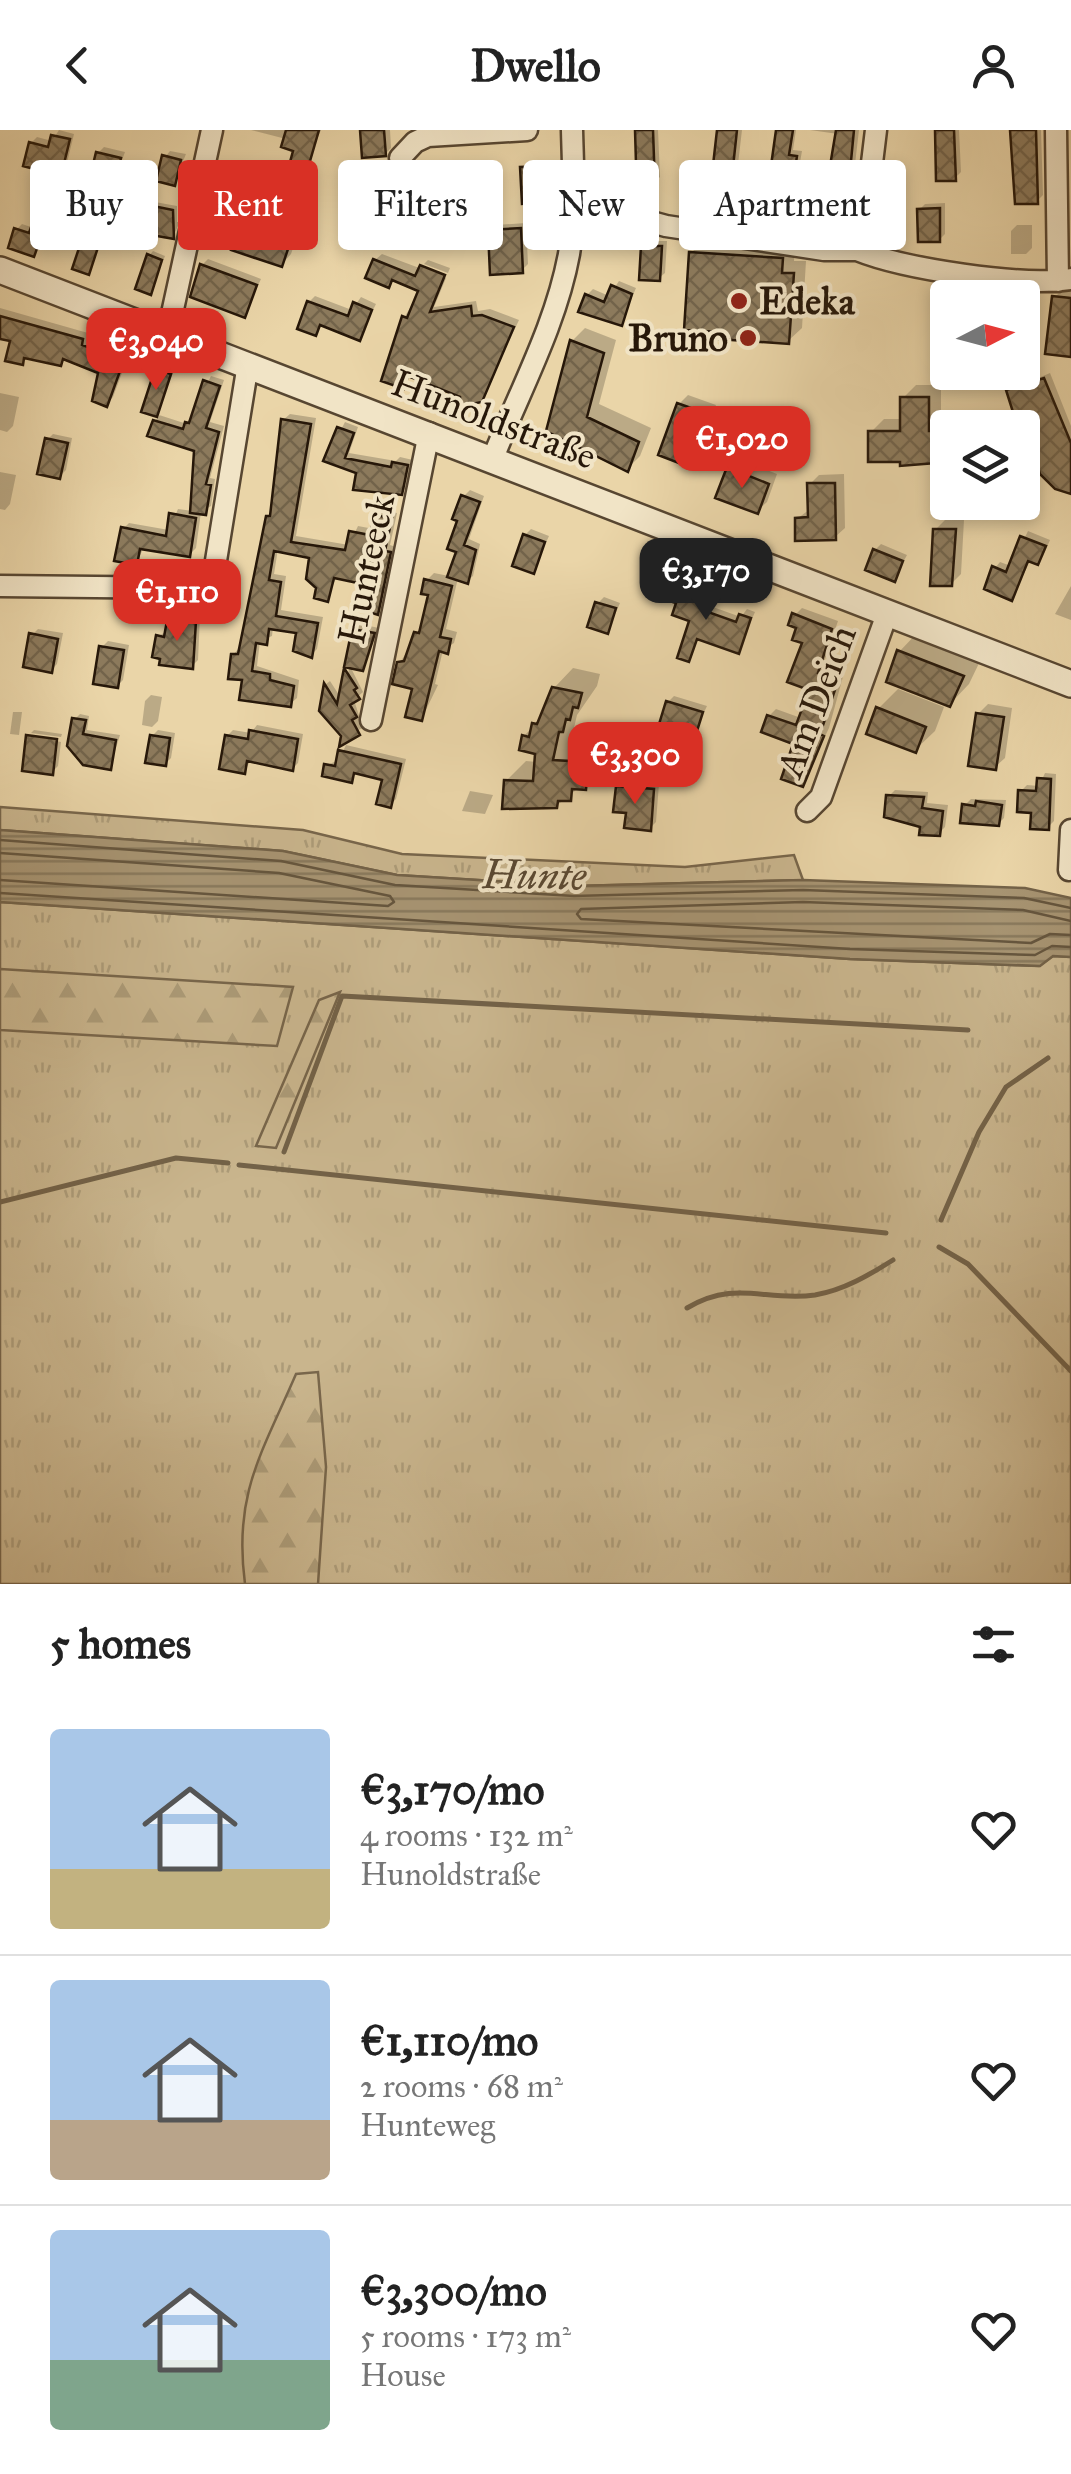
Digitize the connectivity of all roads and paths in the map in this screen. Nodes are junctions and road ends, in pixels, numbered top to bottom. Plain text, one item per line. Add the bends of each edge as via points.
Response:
1 (212, 130) edge
2 (527, 130) edge
3 (572, 130) edge
4 (876, 130) edge
5 (1056, 130) edge
6 (440, 133) edge
7 (400, 158) dead end
8 (572, 160) edge
9 (872, 160) edge
10 (569, 250) edge
11 (857, 250) edge
12 (0, 270) edge
13 (1065, 280) edge
14 (168, 332) junction
15 (248, 364) junction
16 (430, 433) junction
17 (493, 458) junction
18 (0, 586) edge
19 (888, 614) junction
20 (1071, 684) edge
21 (371, 720) dead end
22 (807, 811) dead end
23 (1071, 830) edge
24 (1068, 870) dead end

1 - 14 street
2 - 6 street
3 - 8 street
4 - 9 street
5 - 13 street
6 - 7 street via 415,142
10 - 17 street via 555,304
11 - 13 street via 958,272
12 - 14 street, Hunoldstraße
14 - 15 street, Hunoldstraße
15 - 16 street, Hunoldstraße
15 - 18 street via 212,579 190,588
16 - 17 street, Hunoldstraße
16 - 21 street, Hunteeck
17 - 19 street, Hunoldstraße
19 - 20 street, Hunoldstraße
19 - 22 street, Am Deich via 820,797
23 - 24 street

